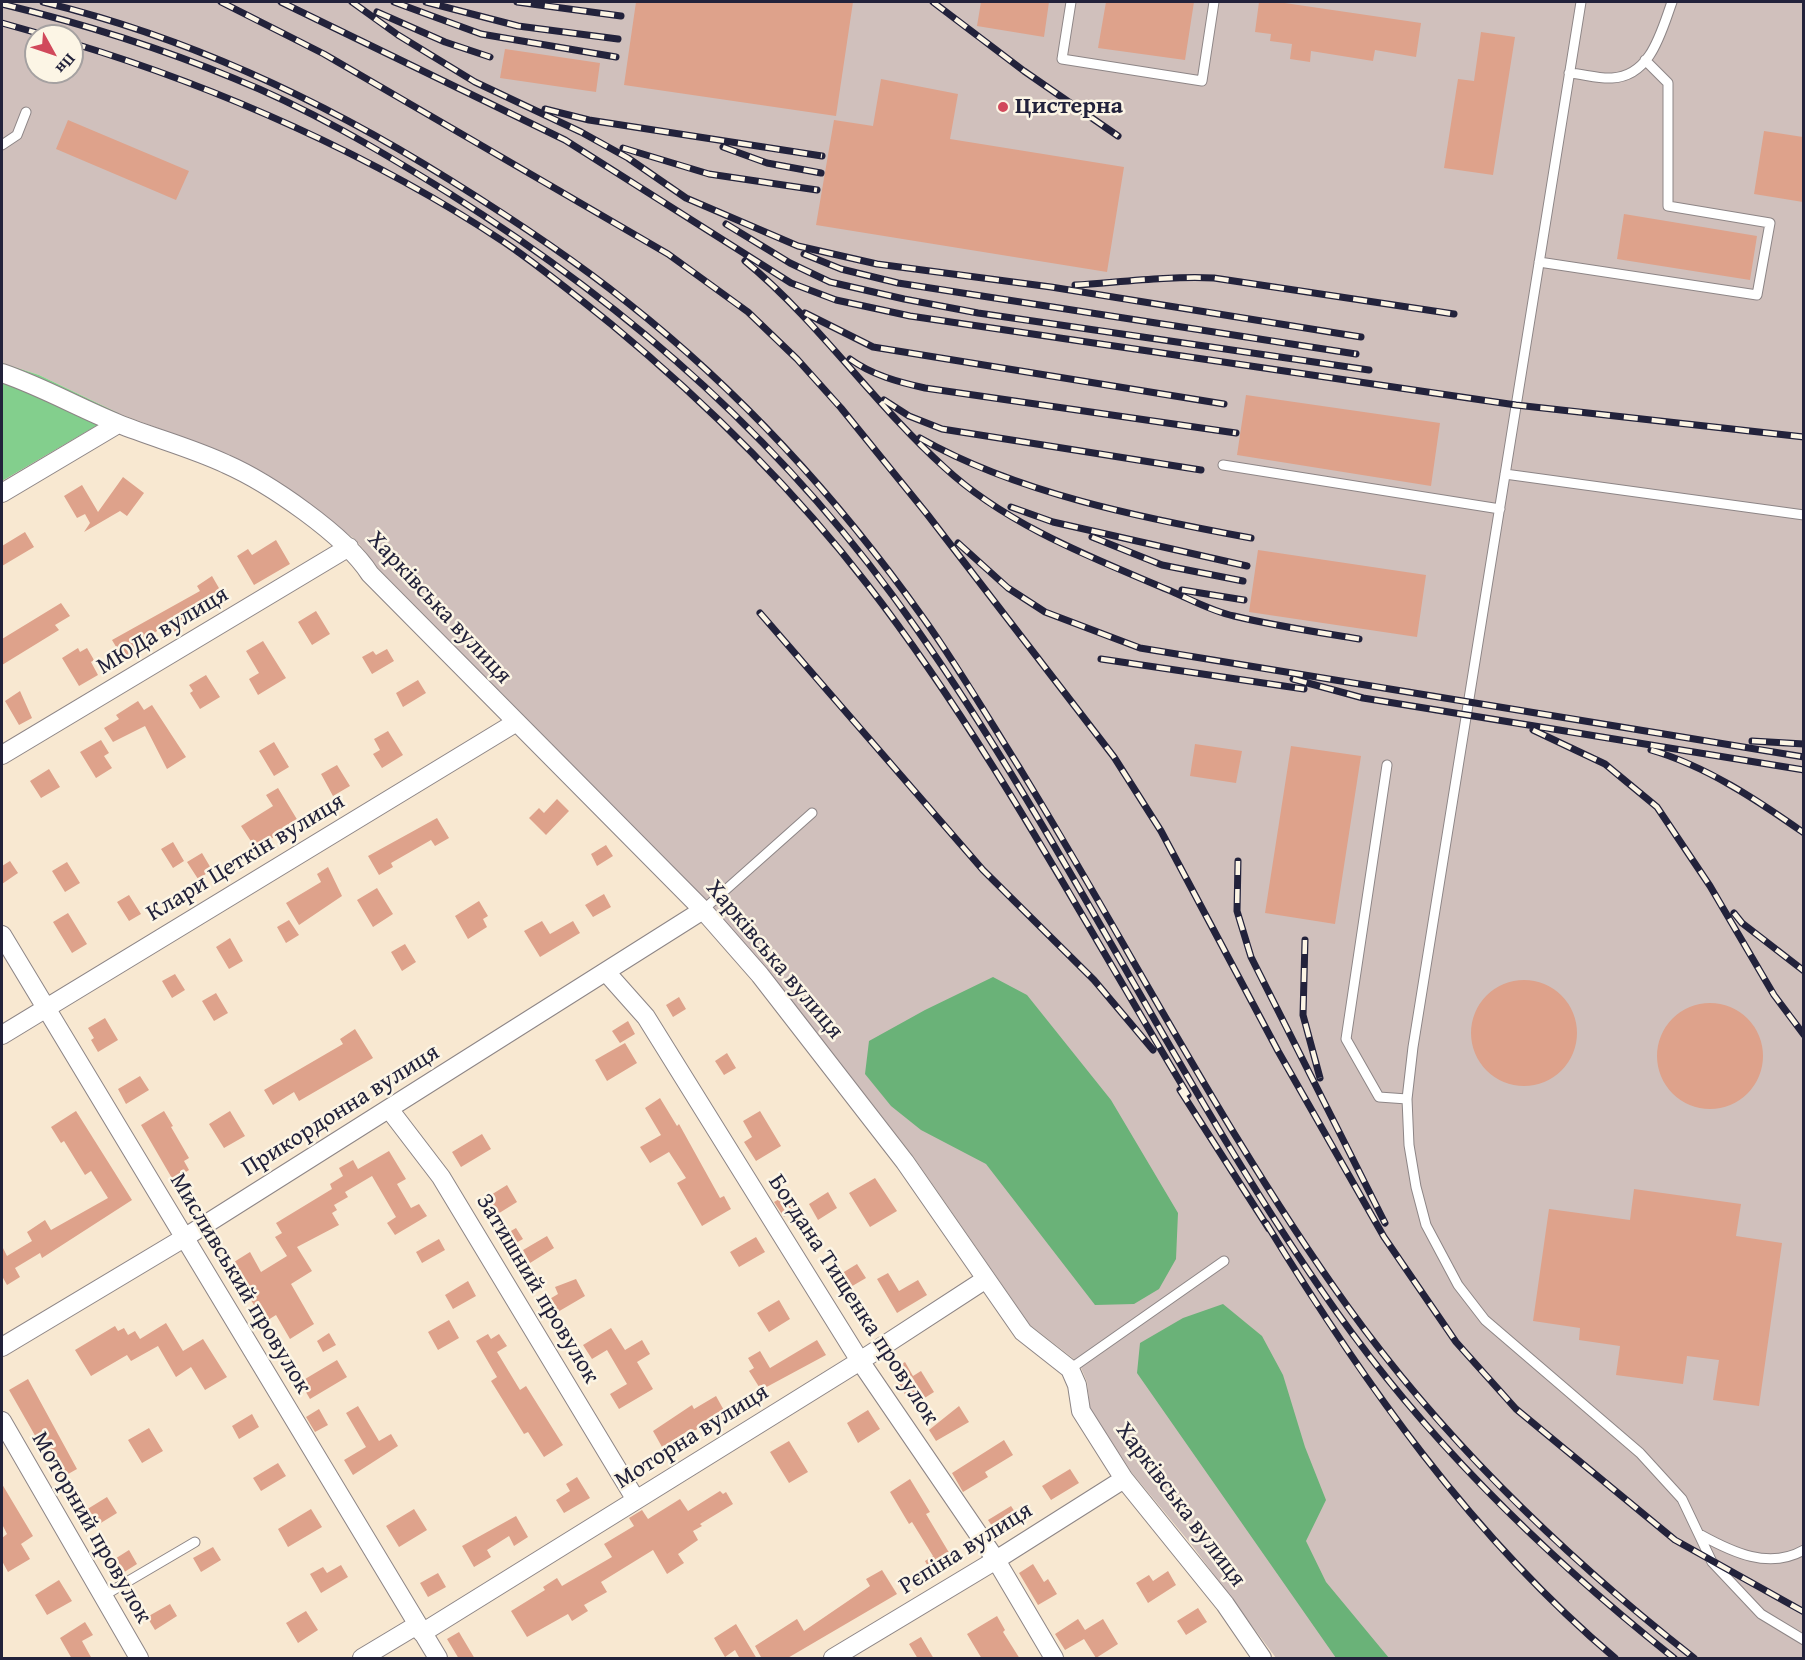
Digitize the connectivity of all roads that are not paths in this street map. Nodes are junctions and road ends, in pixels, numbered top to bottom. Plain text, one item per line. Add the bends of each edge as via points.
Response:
1 (1071, 2) edge
2 (1214, 2) edge
3 (1581, 2) edge
4 (1672, 2) edge
5 (1646, 60) junction
6 (1569, 73) junction
7 (26, 112) dead end
8 (2, 145) edge
9 (1539, 262) junction
10 (2, 373) edge
11 (117, 424) junction
12 (1224, 465) dead end
13 (1505, 474) junction
14 (2, 493) edge
15 (1500, 509) junction
16 (1803, 515) edge
17 (349, 547) junction
18 (515, 723) junction
19 (2, 755) edge
20 (1387, 765) dead end
21 (812, 813) dead end
22 (703, 910) junction
23 (2, 935) edge
24 (606, 972) junction
25 (45, 1008) junction
26 (2, 1035) edge
27 (1407, 1100) junction
28 (389, 1109) junction
29 (184, 1238) junction
30 (1224, 1261) dead end
31 (986, 1279) junction
32 (2, 1347) edge
33 (860, 1361) junction
34 (1070, 1369) junction
35 (2, 1421) edge
36 (1124, 1479) junction
37 (636, 1500) junction
38 (1701, 1535) junction
39 (195, 1542) dead end
40 (1803, 1550) edge
41 (996, 1560) junction
42 (103, 1596) junction
43 (420, 1629) junction
44 (1803, 1640) edge
45 (139, 1659) edge
46 (363, 1659) edge
47 (438, 1659) edge
48 (833, 1659) edge
49 (1054, 1659) edge
50 (1262, 1659) edge

1 - 2 lane via 1062,59 1202,81
3 - 6 lane
4 - 5 lane via 1656,48
5 - 6 lane via 1637,71 1612,78
5 - 9 lane via 1668,83 1668,206 1770,223 1757,295
6 - 9 lane
7 - 8 lane via 17,135
9 - 13 lane
10 - 11 street, Харківська вулиця via 35,384
11 - 14 street
11 - 17 street, Харківська вулиця via 227,464 269,488
12 - 15 lane
13 - 15 lane
13 - 16 lane
15 - 27 lane
17 - 18 street, Харківська вулиця via 370,574
17 - 19 street, МЮДа вулиця
18 - 22 street, Харківська вулиця
18 - 25 street, Клари Цеткін вулиця
20 - 27 lane via 1346,1039 1379,1097
21 - 22 lane
22 - 24 street, Прикордонна вулиця
22 - 31 street, Харківська вулиця via 814,1042 905,1162
23 - 25 street, Мисливський провулок
24 - 28 street, Прикордонна вулиця
24 - 33 street, Богдана Тищенка провулок via 646,1017
25 - 26 street, Клари Цеткін вулиця
25 - 29 street, Мисливський провулок
27 - 38 lane via 1409,1145 1426,1225 1458,1285 1485,1320 1640,1454 1682,1499
28 - 29 street, Прикордонна вулиця
28 - 37 street, Затишний провулок via 441,1177
29 - 32 street, Прикордонна вулиця
29 - 43 street, Мисливський провулок
30 - 34 lane
31 - 33 street, Моторна вулиця
31 - 34 street, Харківська вулиця via 1023,1332
33 - 37 street, Моторна вулиця
33 - 41 street, Богдана Тищенка провулок
34 - 36 street, Харківська вулиця via 1081,1411
35 - 42 street, Моторний провулок
36 - 41 street, Рєпіна вулиця
36 - 50 street, Харківська вулиця via 1225,1604
37 - 43 street, Моторна вулиця
38 - 40 lane via 1732,1552 1763,1559
38 - 44 lane via 1713,1562 1761,1614
39 - 42 lane
41 - 48 street, Рєпіна вулиця
41 - 49 street, Богдана Тищенка провулок
42 - 45 street, Моторний провулок
43 - 46 street, Моторна вулиця
43 - 47 street, Мисливський провулок

